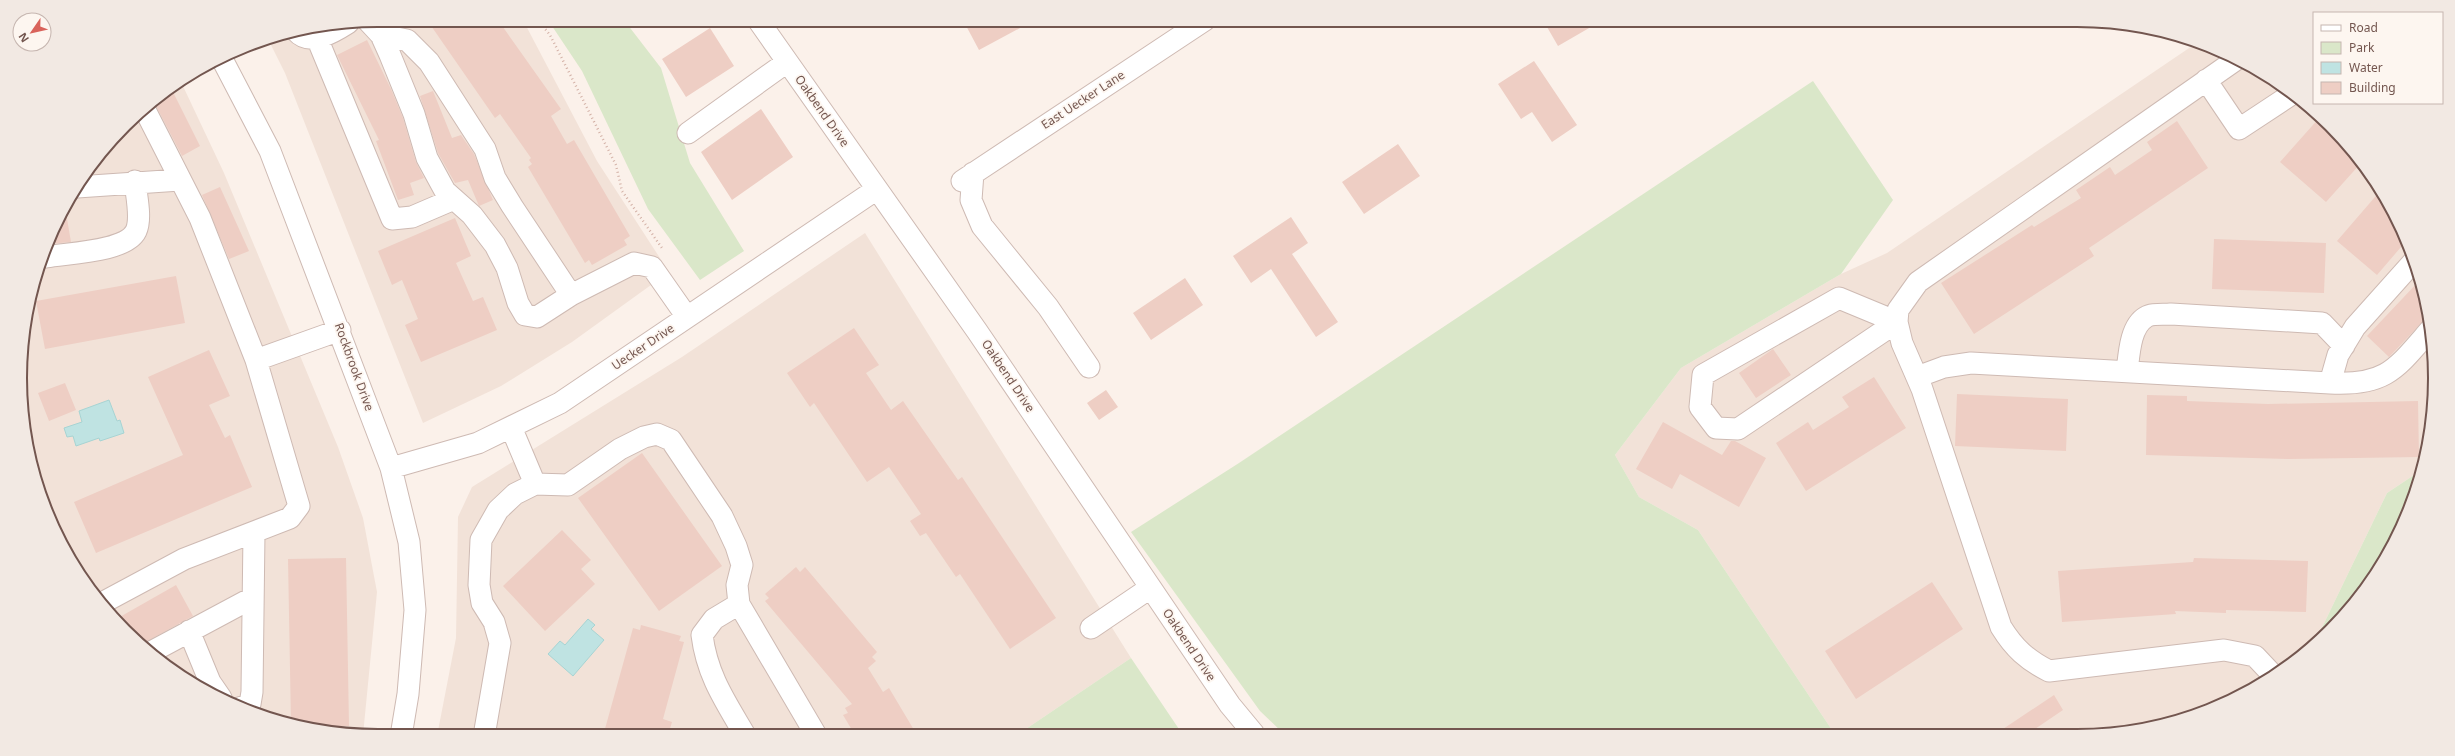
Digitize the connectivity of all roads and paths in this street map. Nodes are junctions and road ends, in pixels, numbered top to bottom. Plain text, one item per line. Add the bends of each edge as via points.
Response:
1 (543, 27) edge
2 (763, 27) edge
3 (1194, 27) edge
4 (374, 28) edge
5 (337, 30) edge
6 (303, 36) edge
7 (317, 38) junction
8 (787, 62) junction
9 (224, 63) edge
10 (2232, 63) edge
11 (2206, 80) junction
12 (2287, 97) edge
13 (147, 114) edge
14 (688, 133) dead end
15 (180, 180) junction
16 (136, 181) junction
17 (84, 186) edge
18 (877, 189) junction
19 (454, 199) junction
20 (663, 250) dead end
21 (49, 256) edge
22 (2409, 266) edge
23 (571, 295) junction
24 (687, 318) junction
25 (1897, 322) junction
26 (340, 330) junction
27 (2425, 336) edge
28 (2344, 346) junction
29 (256, 360) junction
30 (1090, 367) dead end
31 (2127, 372) junction
32 (1917, 377) junction
33 (2330, 383) junction
34 (511, 427) junction
35 (391, 468) junction
36 (535, 484) junction
37 (254, 533) junction
38 (1150, 588) junction
39 (252, 598) junction
40 (107, 600) edge
41 (739, 604) junction
42 (1091, 628) dead end
43 (189, 631) junction
44 (156, 649) edge
45 (2270, 671) edge
46 (215, 689) edge
47 (250, 704) edge
48 (402, 729) edge
49 (485, 729) edge
50 (742, 729) edge
51 (812, 729) edge
52 (1250, 729) edge

1 - 20 path via 616,165 622,191
2 - 8 street, Oakbend Drive
3 - 30 street, East Uecker Lane via 968,177 971,200 982,226 1052,313
4 - 19 street via 414,114 427,158 445,191
4 - 23 street via 407,40 429,62 485,149 495,178
5 - 7 street
6 - 7 street
7 - 19 street via 392,220 412,217
8 - 14 street
8 - 18 street, Oakbend Drive
9 - 26 street, Rockbrook Drive via 270,150
10 - 11 street
11 - 12 street via 2239,129
11 - 25 street via 1918,282 1898,310
13 - 15 street
15 - 16 street
15 - 29 street via 200,218
16 - 17 street
16 - 21 street via 136,231 122,244
18 - 24 street, Uecker Drive
18 - 38 street, Oakbend Drive via 977,331
19 - 23 street via 472,215 495,245 507,268 525,316 537,317
22 - 28 street via 2355,327
23 - 24 street via 634,263 652,267
24 - 34 street, Uecker Drive via 560,403
25 - 25 street via 1839,298 1703,375 1700,407 1716,428 1738,429
25 - 32 street via 1902,343
26 - 29 street
26 - 35 street, Rockbrook Drive
27 - 33 street via 2401,364 2385,376 2367,383
28 - 31 street via 2322,323 2171,314 2148,316 2140,322 2131,343
28 - 33 street via 2338,355
29 - 37 street via 299,506 290,518
31 - 32 street via 1971,364 1944,367
31 - 33 street
32 - 45 street via 2001,627 2011,643 2030,662 2049,671 2224,650 2256,656
34 - 35 street, Uecker Drive via 478,444
34 - 36 street
35 - 48 street, Rockbrook Drive via 409,542 415,610 408,694
36 - 41 street via 568,485 620,449 644,437 657,434 671,440 722,516 736,546 742,565 738,586
36 - 49 street via 515,494 498,510 481,540 479,585 482,603 494,622 500,644
37 - 39 street
37 - 40 street via 184,559
38 - 42 street
38 - 52 street, Oakbend Drive via 1230,705
39 - 43 street
39 - 47 street via 252,692
41 - 50 street via 714,619 702,635 705,659 716,685
41 - 51 street
43 - 44 street
43 - 46 street

